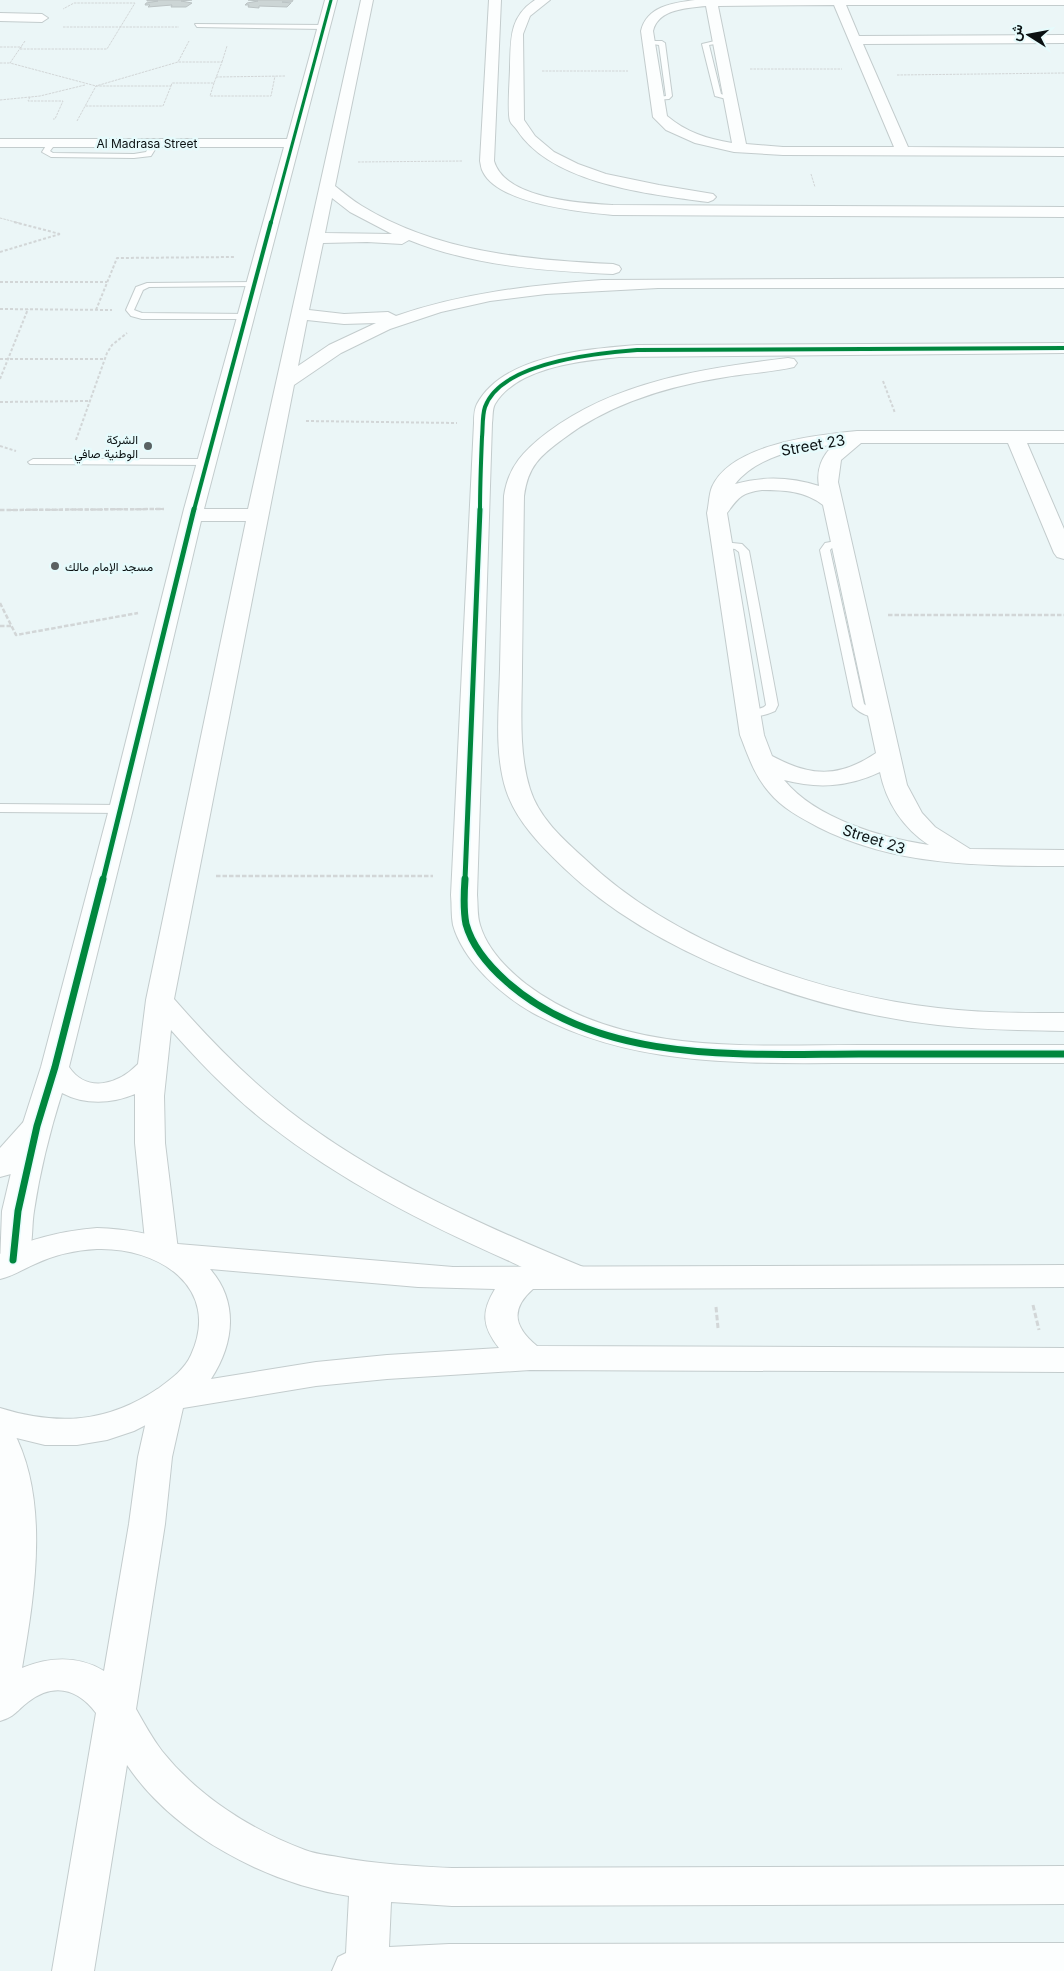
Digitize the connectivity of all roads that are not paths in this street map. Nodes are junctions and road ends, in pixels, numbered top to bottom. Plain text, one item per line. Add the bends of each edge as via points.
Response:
1 (332, 0) edge
2 (367, 0) edge
3 (494, 0) edge
4 (544, 0) edge
5 (1064, 0) edge
6 (838, 1) edge
7 (711, 2) junction
8 (0, 18) edge
9 (680, 19) dead end
10 (38, 22) road end
11 (325, 24) junction
12 (197, 25) road end
13 (647, 25) junction
14 (1064, 39) edge
15 (855, 40) junction
16 (648, 42) junction
17 (719, 42) junction
18 (492, 70) junction
19 (516, 71) junction
20 (656, 98) junction
21 (730, 98) junction
22 (660, 117) junction
23 (708, 127) dead end
24 (0, 142) edge
25 (59, 143) junction
26 (155, 143) junction
27 (293, 143) junction
28 (740, 148) junction
29 (903, 152) junction
30 (1064, 152) edge
31 (327, 187) junction
32 (1064, 202) edge
33 (1064, 212) edge
34 (316, 238) junction
35 (452, 248) junction
36 (1064, 270) edge
37 (1064, 283) edge
38 (255, 284) junction
39 (460, 303) junction
40 (425, 312) junction
41 (300, 314) junction
42 (246, 316) junction
43 (1064, 348) edge
44 (1064, 360) edge
45 (285, 383) junction
46 (857, 437) junction
47 (1015, 437) junction
48 (1064, 437) edge
49 (33, 462) dead end
50 (207, 462) junction
51 (832, 502) junction
52 (193, 512) junction
53 (717, 513) junction
54 (257, 515) junction
55 (841, 543) junction
56 (1064, 553) edge
57 (510, 616) junction
58 (475, 617) junction
59 (878, 713) junction
60 (888, 756) junction
61 (761, 760) junction
62 (0, 808) edge
63 (121, 809) junction
64 (968, 858) junction
65 (1064, 858) edge
66 (160, 1000) junction
67 (1064, 1022) edge
68 (1064, 1054) edge
69 (55, 1067) junction
70 (151, 1068) junction
71 (37, 1126) junction
72 (0, 1167) edge
73 (166, 1252) junction
74 (6, 1264) edge
75 (1064, 1276) edge
76 (525, 1278) junction
77 (577, 1278) junction
78 (530, 1358) junction
79 (1056, 1360) edge
80 (169, 1399) junction
81 (0, 1421) edge
82 (0, 1438) edge
83 (0, 1681) edge
84 (0, 1705) edge
85 (116, 1713) junction
86 (371, 1882) junction
87 (1064, 1884) edge
88 (1064, 1963) edge
89 (578, 1968) edge
90 (360, 1970) edge
91 (73, 1971) edge

1 - 11 street
2 - 31 street via 344,81
3 - 18 street
4 - 19 street via 524,14 519,24
5 - 6 street
6 - 7 street
6 - 15 street
7 - 13 street via 665,11 655,15
7 - 17 street via 710,23
8 - 10 street
9 - 13 street
11 - 12 lane
11 - 27 street via 314,80
13 - 16 street
14 - 15 street
15 - 29 street
16 - 20 street
16 - 20 lane via 662,44 669,96
17 - 21 street
17 - 21 lane via 705,44 718,96
18 - 19 street
18 - 33 street via 487,161 490,172 513,190 557,203 613,210
19 - 32 street via 517,120 532,144 573,167 635,185 752,200
20 - 22 street
21 - 28 street via 729,122
22 - 23 street via 670,124
22 - 28 street via 667,125 687,136
24 - 25 street, Al Madrasa Street
25 - 26 street, Al Madrasa Street
25 - 26 lane via 46,152 51,155 134,156 148,154
26 - 27 street, Al Madrasa Street
27 - 38 street
28 - 29 street
29 - 30 street
31 - 34 street
31 - 35 street via 374,220
34 - 35 street via 367,236
34 - 41 street
35 - 36 street via 589,268
35 - 39 street via 480,264 486,276 476,294
37 - 39 street via 630,283 544,289
38 - 42 street
38 - 42 lane via 147,285 139,289 130,310 134,314 148,316
39 - 40 street
40 - 41 street via 367,319
40 - 45 street via 335,349
41 - 45 street
42 - 50 street
43 - 58 street via 678,349 595,353 524,373 500,387 486,405
44 - 57 street via 787,363 684,380 615,401 556,433 534,453 519,474 514,496
45 - 54 street
46 - 47 street
46 - 51 street, Street 23 via 842,447 828,468
46 - 53 street, Street 23 via 786,447 757,458 735,471 722,487
47 - 48 street
47 - 56 street
49 - 50 lane
50 - 52 street
51 - 53 street via 819,493 798,486 750,486 732,492
51 - 55 street, Street 23
52 - 54 street
52 - 63 street
53 - 61 street, Street 23 via 752,734
54 - 66 street
55 - 59 street, Street 23
55 - 59 lane via 829,545 825,550 859,706 868,712
57 - 58 street
57 - 67 street via 512,764 522,799 543,832 575,866 616,900 726,958 835,997 957,1018
58 - 68 street via 464,895 467,927 484,958 512,988 551,1014 601,1034 656,1047 715,1053
59 - 60 street, Street 23
60 - 61 street via 871,769 852,776 827,779 778,771
60 - 64 street, Street 23 via 902,801 912,817 933,836
61 - 64 street, Street 23 via 775,784 799,806 833,826 874,842 910,851
62 - 63 lane
63 - 69 street
64 - 65 street
66 - 70 street
66 - 77 street via 198,1044 242,1086 292,1127 350,1167 416,1205 489,1241
69 - 70 street via 71,1086 100,1093 131,1085
69 - 71 street
70 - 73 street via 150,1143
71 - 72 street
71 - 74 street
73 - 74 street via 139,1243 88,1239 37,1250
73 - 76 street via 382,1275
73 - 80 street via 192,1269 207,1288 215,1310 215,1333 207,1356 191,1380
75 - 77 street
76 - 77 street
76 - 78 street via 510,1292 502,1309 502,1328 512,1345
78 - 79 street
78 - 80 street via 316,1374
80 - 81 street via 140,1415 109,1426 76,1432 43,1432
80 - 85 street via 155,1457
82 - 83 street via 8,1453 16,1501 16,1568
84 - 85 street via 20,1686 40,1677 62,1674 83,1678 99,1688
85 - 86 street via 147,1762 190,1807 243,1842 304,1868
85 - 91 street
86 - 87 street via 452,1887
86 - 90 street
88 - 89 street
89 - 90 street via 449,1964

